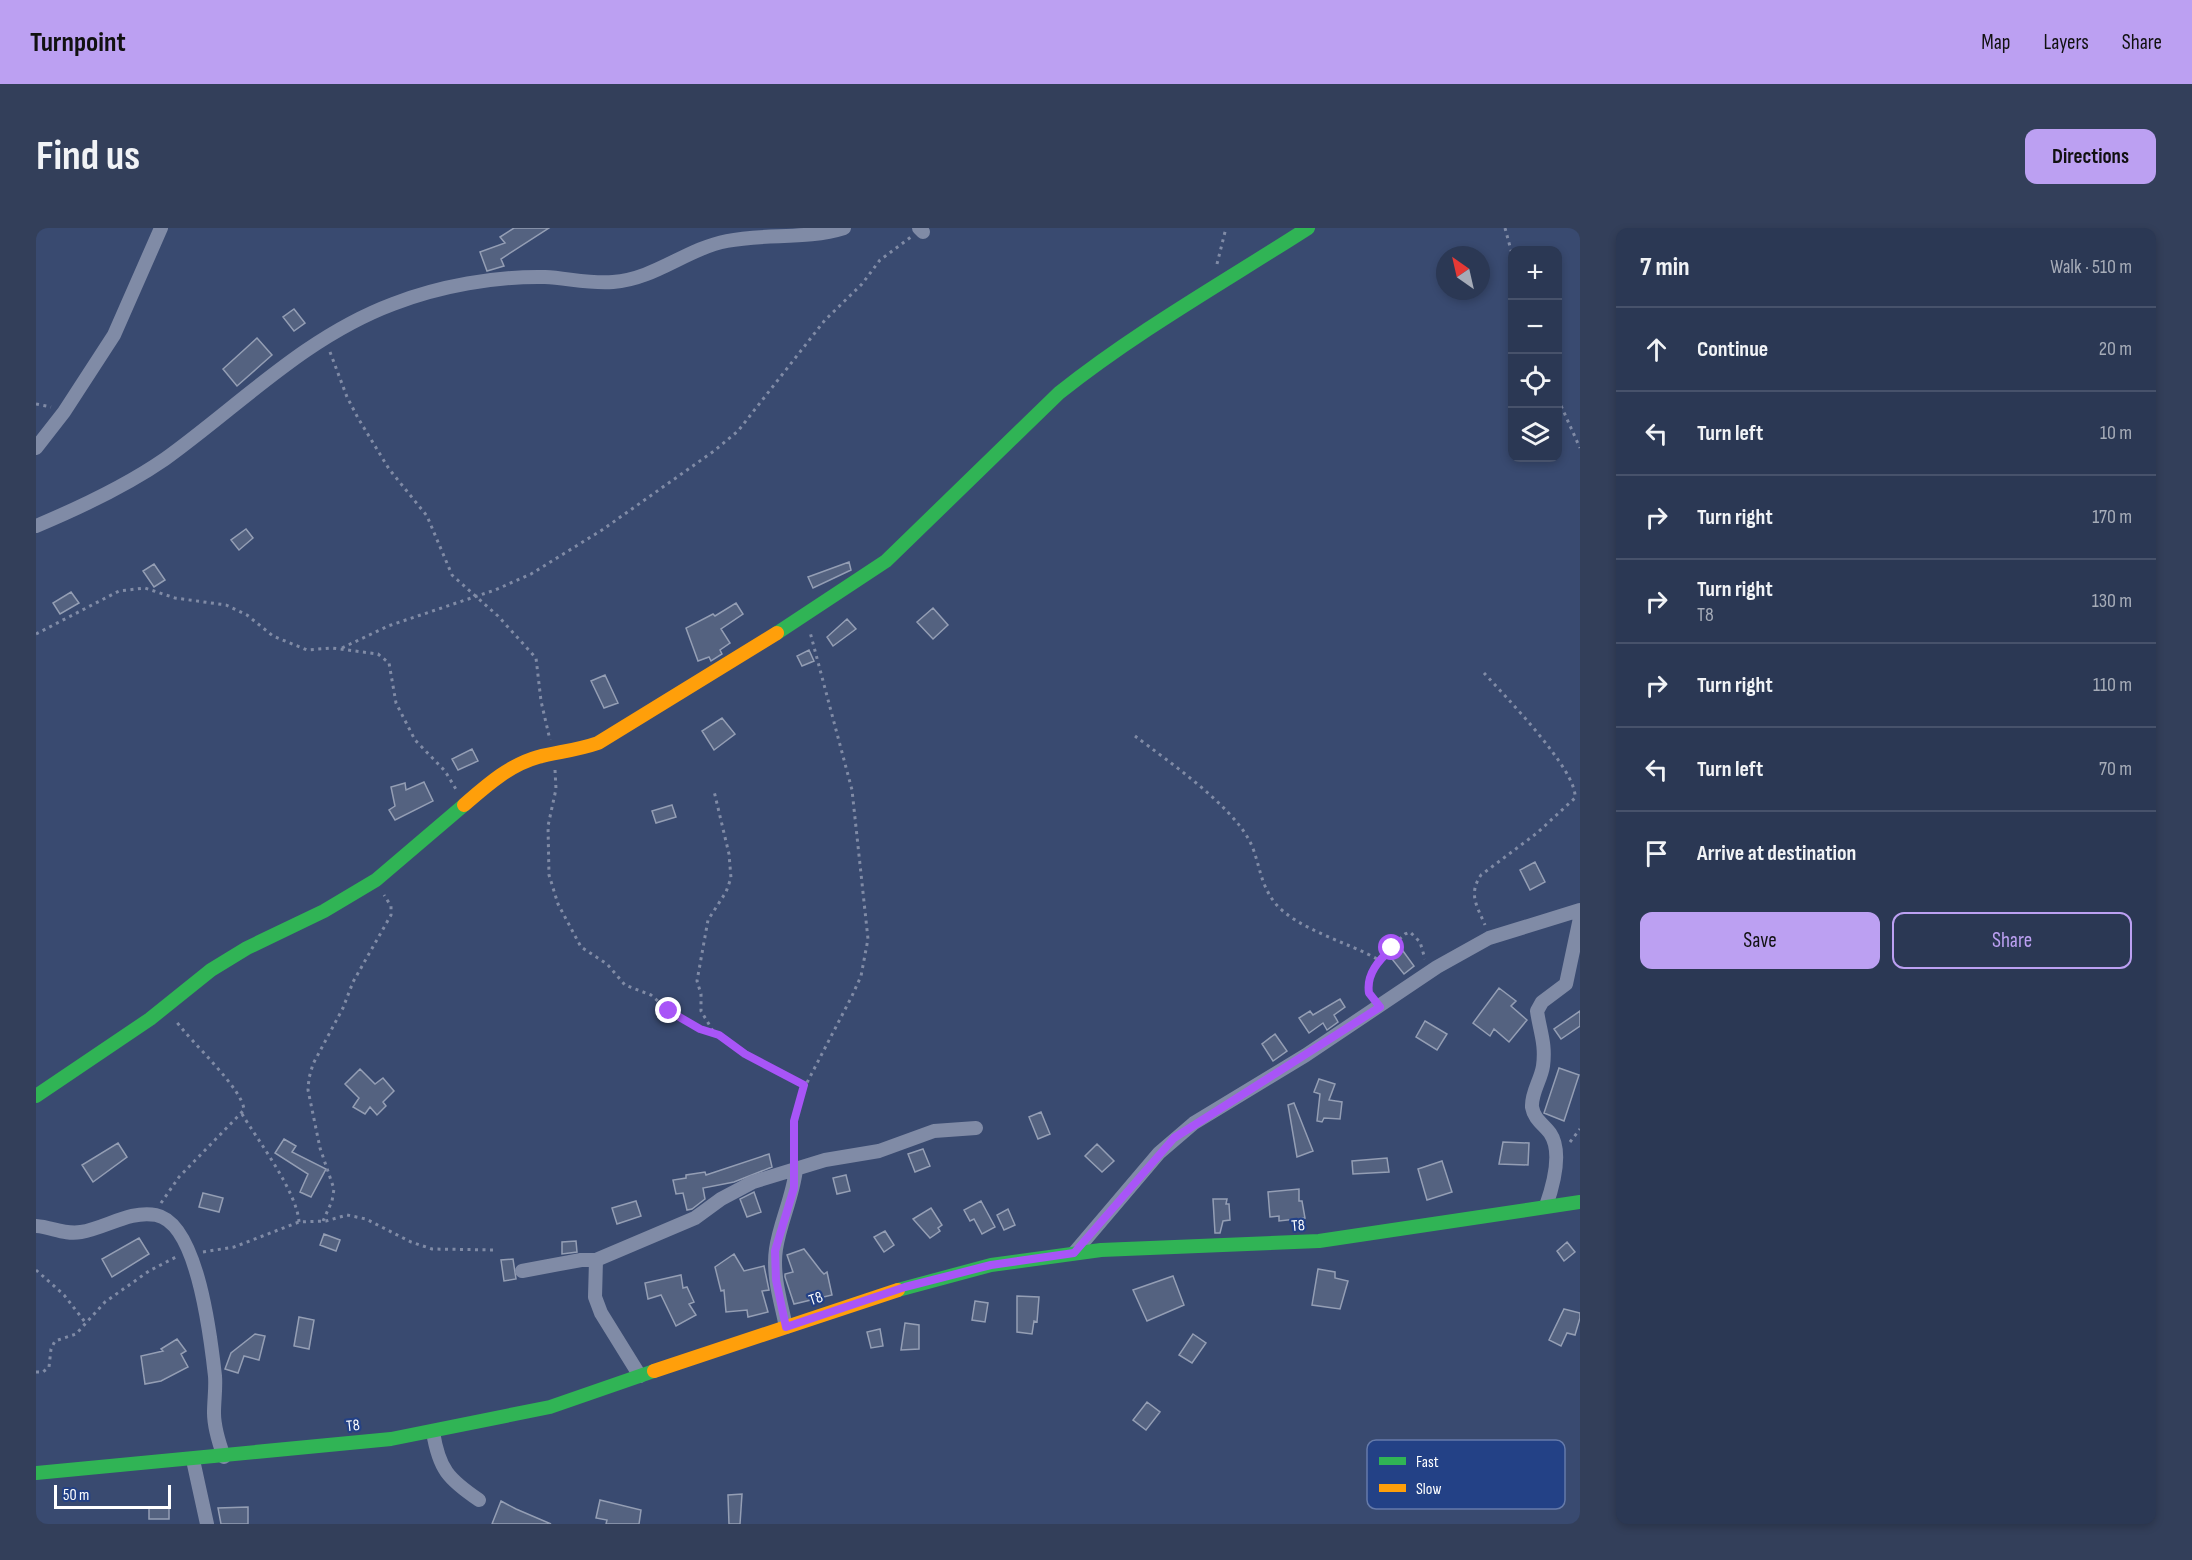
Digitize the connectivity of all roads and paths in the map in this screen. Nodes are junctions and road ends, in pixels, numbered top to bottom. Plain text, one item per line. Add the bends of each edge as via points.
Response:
1 (161, 228) edge
2 (844, 228) edge
3 (1226, 228) edge
4 (1308, 228) edge
5 (1505, 228) edge
6 (921, 230) edge
7 (1510, 246) edge
8 (1210, 288) junction
9 (326, 336) junction
10 (1561, 408) edge
11 (36, 448) edge
12 (1580, 448) edge
13 (36, 526) edge
14 (474, 597) junction
15 (806, 615) junction
16 (36, 634) edge
17 (342, 648) junction
18 (1484, 673) dead end
19 (1135, 736) dead end
20 (554, 754) junction
21 (714, 791) dead end
22 (469, 803) junction
23 (376, 880) junction
24 (1580, 910) edge
25 (1580, 918) edge
26 (1489, 938) junction
27 (1379, 960) junction
28 (1432, 971) junction
29 (166, 1006) junction
30 (1380, 1007) junction
31 (714, 1033) junction
32 (804, 1085) junction
33 (36, 1096) edge
34 (242, 1114) junction
35 (976, 1128) dead end
36 (796, 1169) junction
37 (1580, 1202) edge
38 (1546, 1206) junction
39 (153, 1215) junction
40 (322, 1221) junction
41 (299, 1222) junction
42 (36, 1226) edge
43 (495, 1250) dead end
44 (190, 1253) junction
45 (1074, 1253) junction
46 (596, 1260) junction
47 (36, 1270) edge
48 (522, 1270) dead end
49 (85, 1322) junction
50 (786, 1327) junction
51 (36, 1372) edge
52 (640, 1376) junction
53 (433, 1432) junction
54 (224, 1457) junction
55 (193, 1460) junction
56 (36, 1473) edge
57 (479, 1500) dead end
58 (207, 1524) edge

1 - 11 street via 114,335
2 - 9 street via 825,234 728,241 694,250 649,275 628,280 591,282 542,277 464,285 394,303
3 - 8 path
4 - 8 street
5 - 7 path
6 - 14 path via 880,260 825,320 738,431 714,452 554,560 511,584
8 - 15 street via 1090,367 886,561
9 - 13 street via 162,461
9 - 14 path via 338,375 363,427 389,469 432,524 452,575
10 - 12 path
14 - 17 path via 388,626
14 - 20 path via 498,616 536,658
15 - 20 street via 598,743
15 - 32 path via 852,790 868,925 861,975
16 - 17 path via 106,597 135,587 175,598 226,604 273,636 308,650
17 - 22 path via 387,659 396,703 415,740
18 - 26 path via 1544,742 1569,776 1575,793 1575,798 1545,826 1481,875 1475,884 1473,896
19 - 27 path via 1191,779 1241,828 1250,842 1259,876 1275,903 1300,922
20 - 22 street via 512,768
20 - 31 path via 556,789 548,826 549,875 575,939 607,964 625,985 647,992 669,1011
21 - 31 path via 729,854 730,878 708,920 696,981 701,1011
22 - 23 street
23 - 29 street via 227,960
23 - 40 path via 391,915 353,982 309,1078 320,1148 334,1189
24 - 26 street
25 - 38 street via 1566,984 1542,1002 1537,1011 1545,1044 1532,1104 1535,1116 1556,1148
26 - 28 street
27 - 28 path via 1410,932 1420,942
27 - 30 path via 1368,987
28 - 30 street
29 - 33 street
29 - 34 path via 198,1050 236,1089 244,1105
30 - 45 street via 1174,1138
31 - 32 path
32 - 36 path via 794,1121
34 - 39 path via 179,1177
34 - 41 path via 290,1194
35 - 36 street via 934,1131 879,1151
36 - 46 street via 737,1190 695,1218
36 - 50 street via 775,1251 776,1280
37 - 38 street, T8
38 - 45 street, T8 via 1455,1223 1292,1244 1157,1246
39 - 42 street via 140,1214 80,1232 61,1233
39 - 44 street via 172,1224
40 - 41 path
40 - 43 path via 354,1216 432,1249
41 - 44 path via 220,1251
44 - 49 path via 139,1277
44 - 54 street via 214,1372 214,1415
45 - 50 street, T8 via 991,1265 905,1287
46 - 48 street
46 - 52 street via 595,1297 601,1313
47 - 49 path via 64,1295
49 - 51 path via 76,1334 52,1344 49,1367
50 - 52 street, T8
52 - 53 street, T8 via 550,1407
53 - 54 street, T8
53 - 57 street via 443,1469 450,1479
54 - 55 street, T8
55 - 56 street, T8
55 - 58 street

